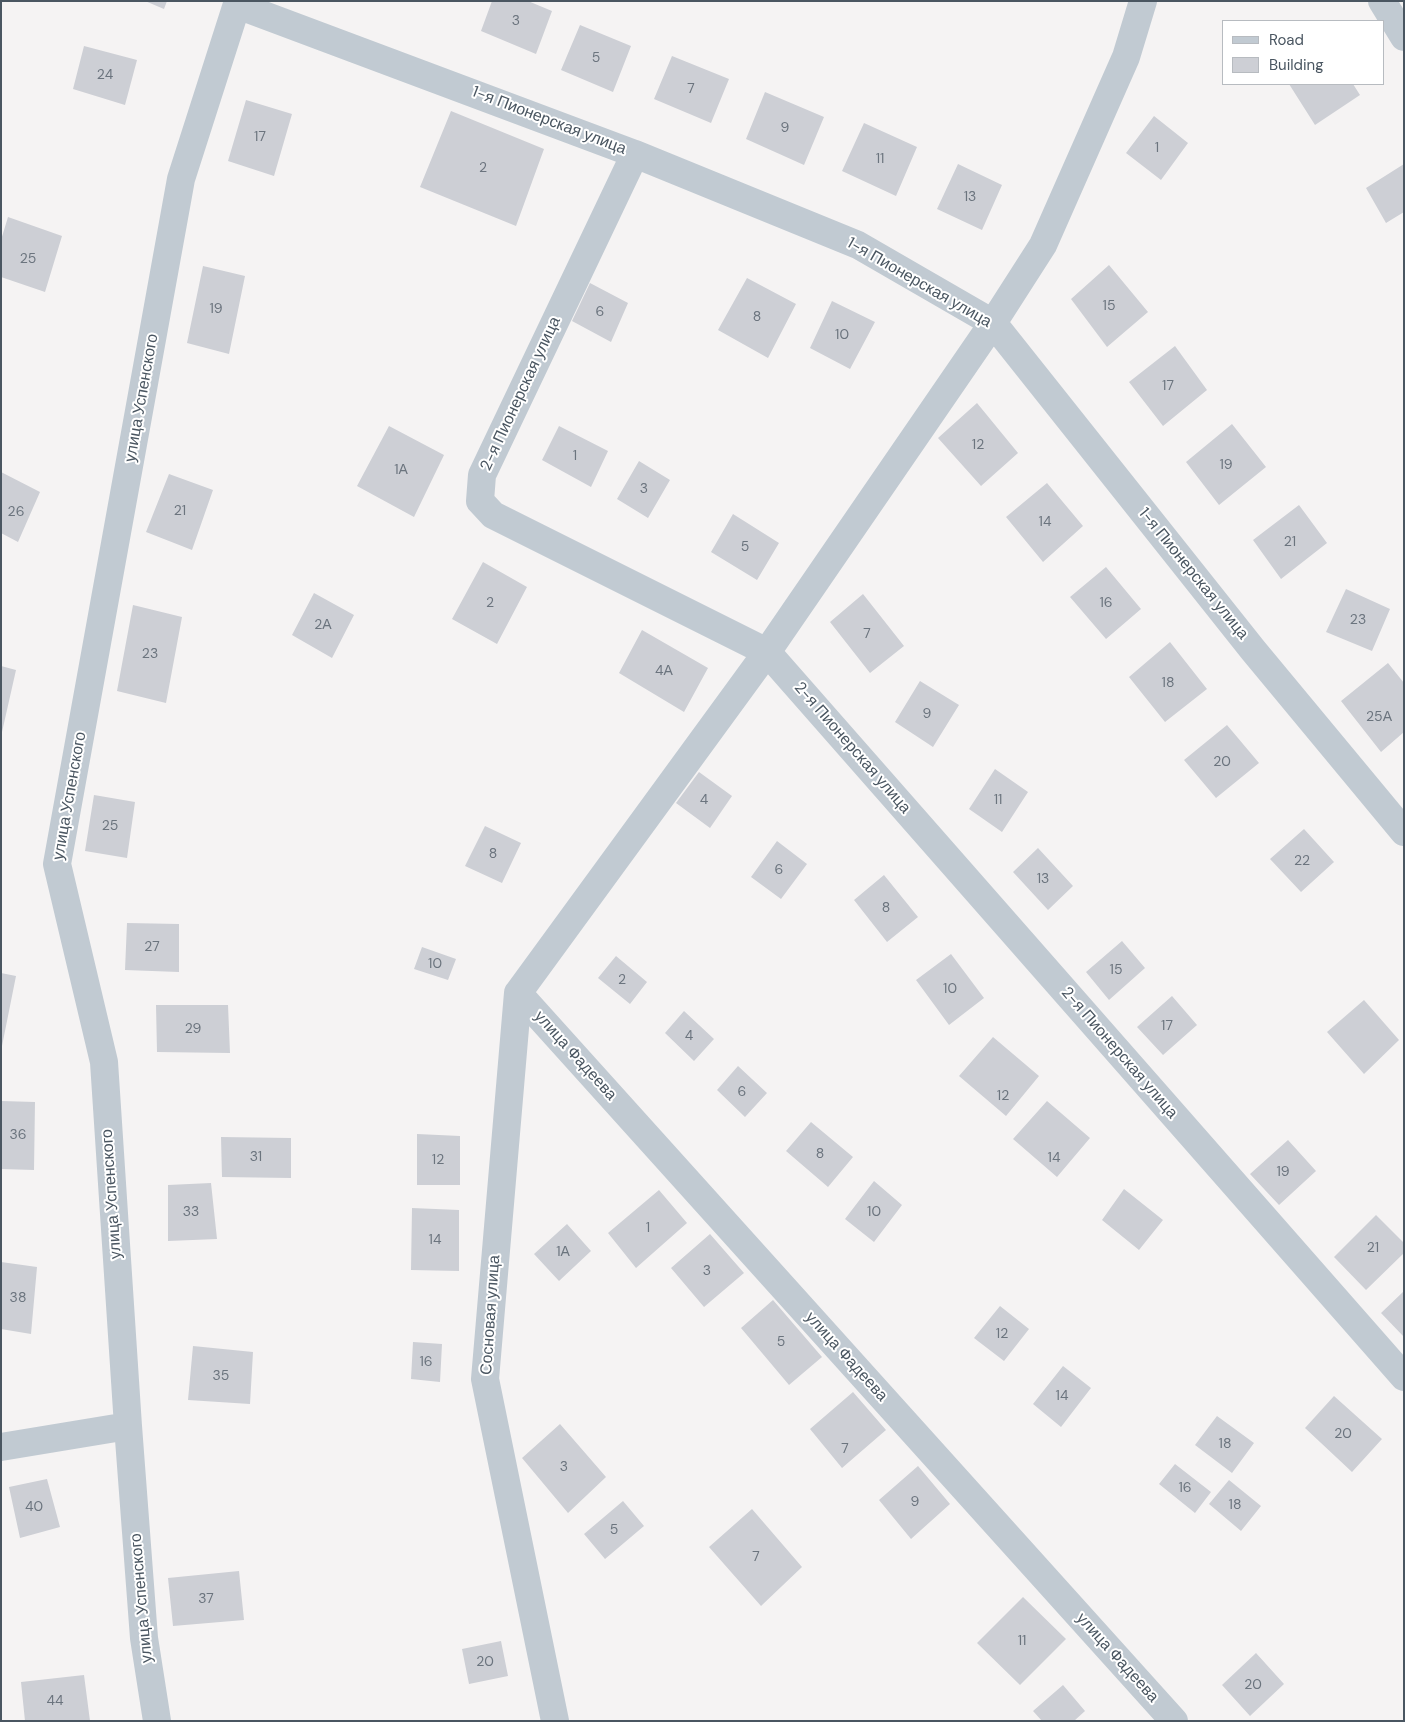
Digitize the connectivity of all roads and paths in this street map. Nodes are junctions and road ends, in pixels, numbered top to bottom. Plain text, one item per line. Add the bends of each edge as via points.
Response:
1 (1143, 1) edge
2 (1382, 1) edge
3 (238, 3) edge
4 (1404, 37) edge
5 (635, 154) junction
6 (993, 323) junction
7 (767, 652) junction
8 (1404, 832) edge
9 (518, 993) junction
10 (1404, 1377) edge
11 (128, 1426) junction
12 (1, 1447) edge
13 (157, 1721) edge
14 (555, 1721) edge
15 (1174, 1721) edge

1 - 6 street via 1126,57 1043,245
2 - 4 street
3 - 5 street, 1-я Пионерская улица
3 - 11 street, улица Успенского via 181,179 57,864 104,1062
5 - 6 street, 1-я Пионерская улица via 858,245
5 - 7 street, 2-я Пионерская улица via 482,475 480,501 493,515
6 - 7 street
6 - 8 street, 1-я Пионерская улица via 1253,650
7 - 9 street
7 - 10 street, 2-я Пионерская улица
9 - 14 street, Сосновая улица via 485,1379
9 - 15 street, улица Фадеева
11 - 12 street
11 - 13 street, улица Успенского via 144,1638

